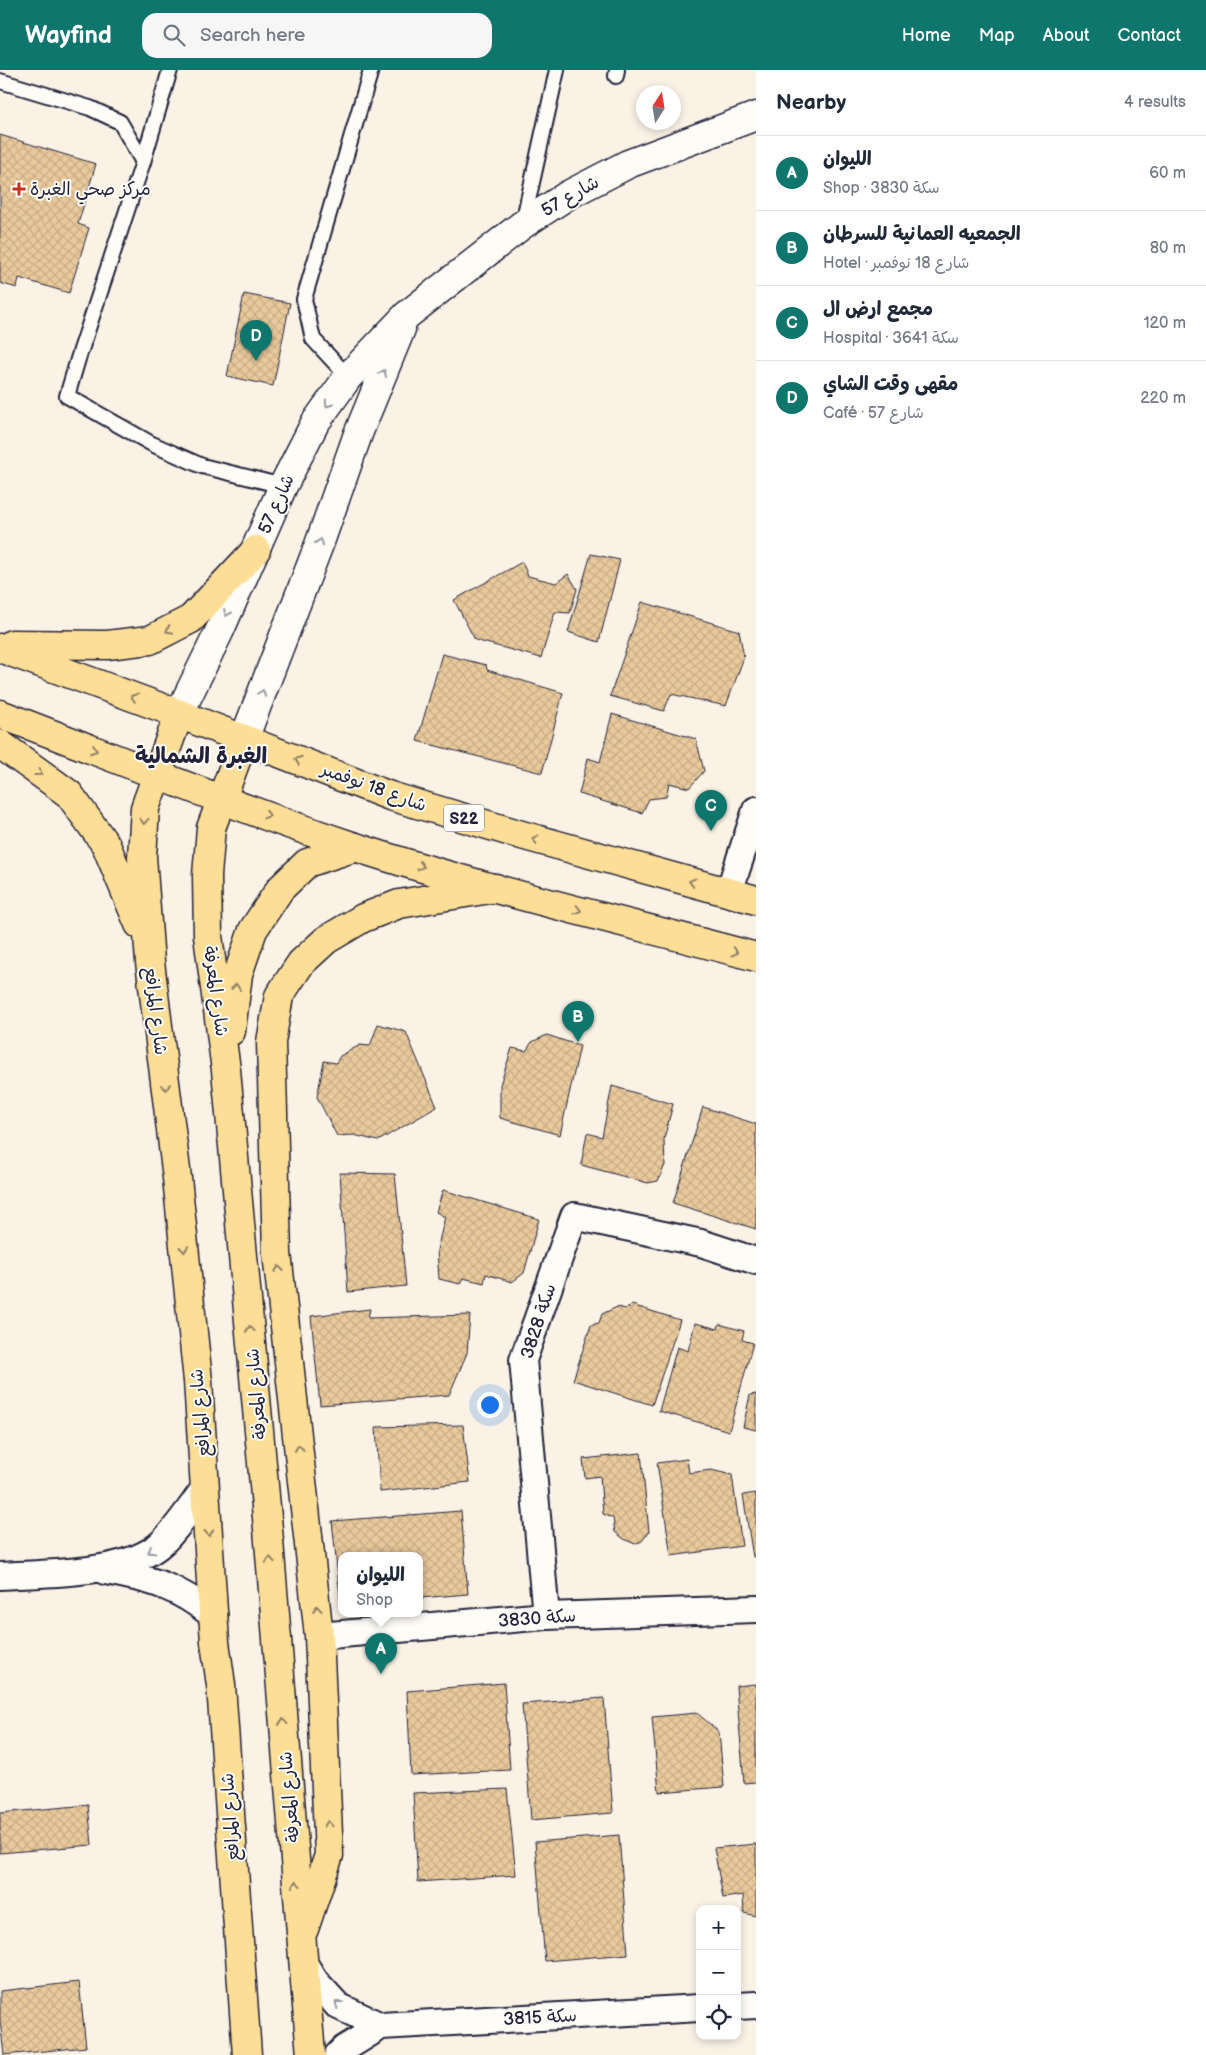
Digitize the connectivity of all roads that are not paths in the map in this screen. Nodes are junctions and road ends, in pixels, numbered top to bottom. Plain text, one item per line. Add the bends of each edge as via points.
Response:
1 (170, 70) edge
2 (370, 70) edge
3 (557, 70) edge
4 (0, 81) edge
5 (756, 116) edge
6 (143, 162) junction
7 (522, 225) junction
8 (407, 315) junction
9 (348, 377) junction
10 (283, 486) junction
11 (256, 550) junction
12 (0, 643) edge
13 (0, 648) edge
14 (0, 714) edge
15 (179, 714) junction
16 (244, 739) junction
17 (0, 744) edge
18 (156, 774) junction
19 (221, 799) junction
20 (756, 810) edge
21 (356, 847) junction
22 (496, 888) junction
23 (729, 892) junction
24 (756, 900) edge
25 (756, 958) edge
26 (150, 962) junction
27 (226, 1070) junction
28 (756, 1261) edge
29 (205, 1488) junction
30 (95, 1569) junction
31 (0, 1576) edge
32 (756, 1609) edge
33 (214, 1616) junction
34 (546, 1616) junction
35 (320, 1636) junction
36 (302, 1950) junction
37 (756, 2005) edge
38 (741, 2006) edge
39 (696, 2008) edge
40 (381, 2026) junction
41 (247, 2055) edge
42 (311, 2055) edge
43 (338, 2055) edge

1 - 6 lane
2 - 9 lane via 304,300 312,339
3 - 7 lane
4 - 6 lane via 90,108 120,122
5 - 7 street, شارع 57 via 628,164 568,195
6 - 10 lane via 67,396 152,444 202,466
7 - 8 street, شارع 57
8 - 9 street, شارع 57
16 -> 8 street, شارع 57 via 358,434
9 -> 10 street, شارع 57 via 315,423
10 - 11 street, شارع 57
11 -> 12 main road via 191,619 150,640 107,645
11 -> 15 street, شارع 57
15 -> 13 main road, شارع 18 نوفمبر / S22
14 -> 18 main road
15 - 16 main road, شارع 18 نوفمبر / S22
15 - 18 main road
16 - 19 main road, شارع المعرفة
23 -> 16 main road, شارع 18 نوفمبر / S22 via 390,796
17 -> 26 main road via 69,794 106,845 137,918
18 - 19 main road
18 -> 26 main road, شارع المرافع via 145,808 142,857
19 -> 21 main road
19 - 27 main road, شارع المعرفة via 211,828 207,875 208,936
20 - 23 street
21 -> 22 main road
27 -> 21 main road via 238,974 253,930 280,890 307,863
22 -> 25 main road
35 -> 22 main road via 277,1253 271,1042 279,996 301,963 326,940 363,918 399,904
23 - 24 main road, شارع 18 نوفمبر / S22
26 -> 29 main road, شارع المرافع via 177,1178 198,1381
36 -> 27 main road, شارع المعرفة
28 - 34 street, سكة 3828 via 701,1243 574,1216 523,1360
29 -> 30 street via 158,1547 136,1560
29 -> 33 main road, شارع المرافع
30 - 31 street
30 - 33 street via 143,1577 172,1587
32 - 34 street, سكة 3830
33 - 41 main road, شارع المرافع
34 - 35 street, سكة 3830
36 -> 35 main road via 330,1856
40 -> 36 street, سكة 3815 via 338,2006 315,1981
36 - 42 main road, شارع المعرفة
37 - 38 street
39 - 40 street, سكة 3815
40 - 43 street, سكة 3815

